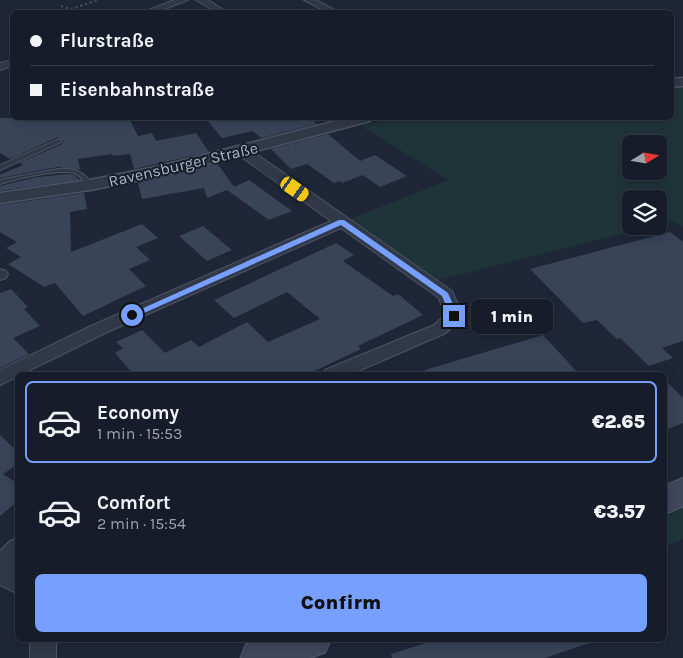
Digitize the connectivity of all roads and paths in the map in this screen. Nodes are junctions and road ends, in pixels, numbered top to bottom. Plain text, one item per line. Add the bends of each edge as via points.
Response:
1 (98, 0) edge
2 (183, 0) edge
3 (201, 0) edge
4 (309, 0) edge
5 (61, 6) dead end
6 (164, 10) edge
7 (218, 10) edge
8 (329, 10) edge
9 (356, 120) edge
10 (60, 141) dead end
11 (241, 150) junction
12 (0, 168) edge
13 (0, 182) edge
14 (90, 185) junction
15 (0, 198) edge
16 (342, 222) junction
17 (339, 372) edge
18 (0, 378) edge
19 (683, 491) edge
20 (667, 500) edge
21 (15, 551) edge
22 (0, 567) edge
23 (0, 572) edge
24 (15, 581) edge
25 (44, 642) edge
26 (306, 642) edge
27 (43, 658) edge
28 (259, 658) edge

1 - 5 path via 71,9
2 - 6 street
3 - 7 street
4 - 8 street
9 - 11 street, Ravensburger Straße
10 - 12 lane
11 - 14 street, Ravensburger Straße
11 - 16 street
13 - 14 lane via 73,171 84,176
14 - 15 street, Ravensburger Straße
16 - 17 street via 446,295 454,316 440,329
16 - 18 street via 97,330
19 - 20 main road
21 - 22 street
23 - 24 street
25 - 27 street
26 - 28 main road

